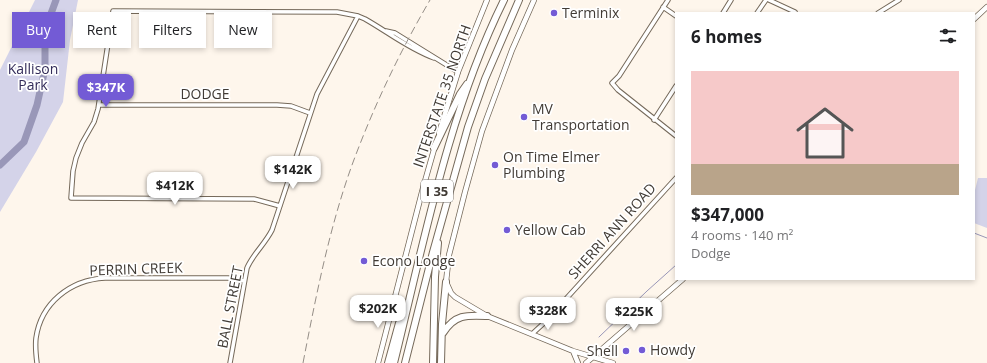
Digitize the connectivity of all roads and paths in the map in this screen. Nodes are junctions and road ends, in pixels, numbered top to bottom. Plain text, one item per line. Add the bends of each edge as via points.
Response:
1 (487, 0) edge
2 (504, 0) edge
3 (519, 0) edge
4 (534, 0) edge
5 (668, 0) edge
6 (731, 0) edge
7 (767, 0) edge
8 (899, 0) edge
9 (663, 7) junction
10 (987, 8) edge
11 (724, 12) edge
12 (758, 12) edge
13 (795, 12) edge
14 (880, 12) edge
15 (675, 15) edge
16 (358, 16) junction
17 (975, 18) edge
18 (458, 72) junction
19 (471, 78) junction
20 (675, 88) edge
21 (98, 105) junction
22 (310, 113) junction
23 (654, 120) junction
24 (675, 134) edge
25 (434, 148) junction
26 (675, 179) edge
27 (280, 206) junction
28 (438, 233) junction
29 (420, 261) junction
30 (682, 280) edge
31 (244, 281) junction
32 (446, 282) junction
33 (487, 316) junction
34 (442, 334) junction
35 (532, 334) junction
36 (573, 351) junction
37 (593, 356) junction
38 (37, 363) edge
39 (230, 363) edge
40 (378, 363) edge
41 (388, 363) edge
42 (394, 363) edge
43 (405, 363) edge
44 (433, 363) edge
45 (441, 363) edge
46 (578, 363) edge
47 (586, 363) edge
48 (613, 363) edge

1 - 18 main road, INTERSTATE 35 NORTH
2 - 19 highway, I 35
3 - 28 highway, I 35 via 478,98
4 - 32 main road via 512,50 479,143 454,233
5 - 9 street
6 - 11 street
7 - 12 street
7 - 13 street
8 - 14 street
9 - 15 street
9 - 23 street via 612,83
10 - 17 main road
16 - 18 street
16 - 21 street via 337,12 113,11
16 - 22 street, BALL STREET via 317,94
18 - 25 main road, INTERSTATE 35 NORTH
19 - 25 highway via 460,94
19 - 29 highway, I 35 via 442,169
20 - 23 street
21 - 22 street, DODGE via 277,105 291,106
21 - 27 street via 94,122 76,158 71,198 254,199
22 - 27 street, BALL STREET
23 - 24 street
25 - 40 main road, INTERSTATE 35 NORTH
26 - 35 street, SHERRI ANN ROAD
27 - 31 street, BALL STREET via 267,239 249,264
28 - 43 highway, I 35
28 - 44 highway
29 - 41 highway
29 - 42 highway, I 35
30 - 37 main road
31 - 38 street, PERRIN CREEK via 228,278 105,278 90,279 77,284 53,301 42,319 36,340
31 - 39 street, BALL STREET
32 - 33 main road via 455,297
32 - 34 highway
33 - 34 highway via 461,317 450,323
33 - 35 main road
34 - 45 highway
35 - 36 main road
36 - 37 main road
36 - 46 main road
37 - 47 main road
37 - 48 main road

